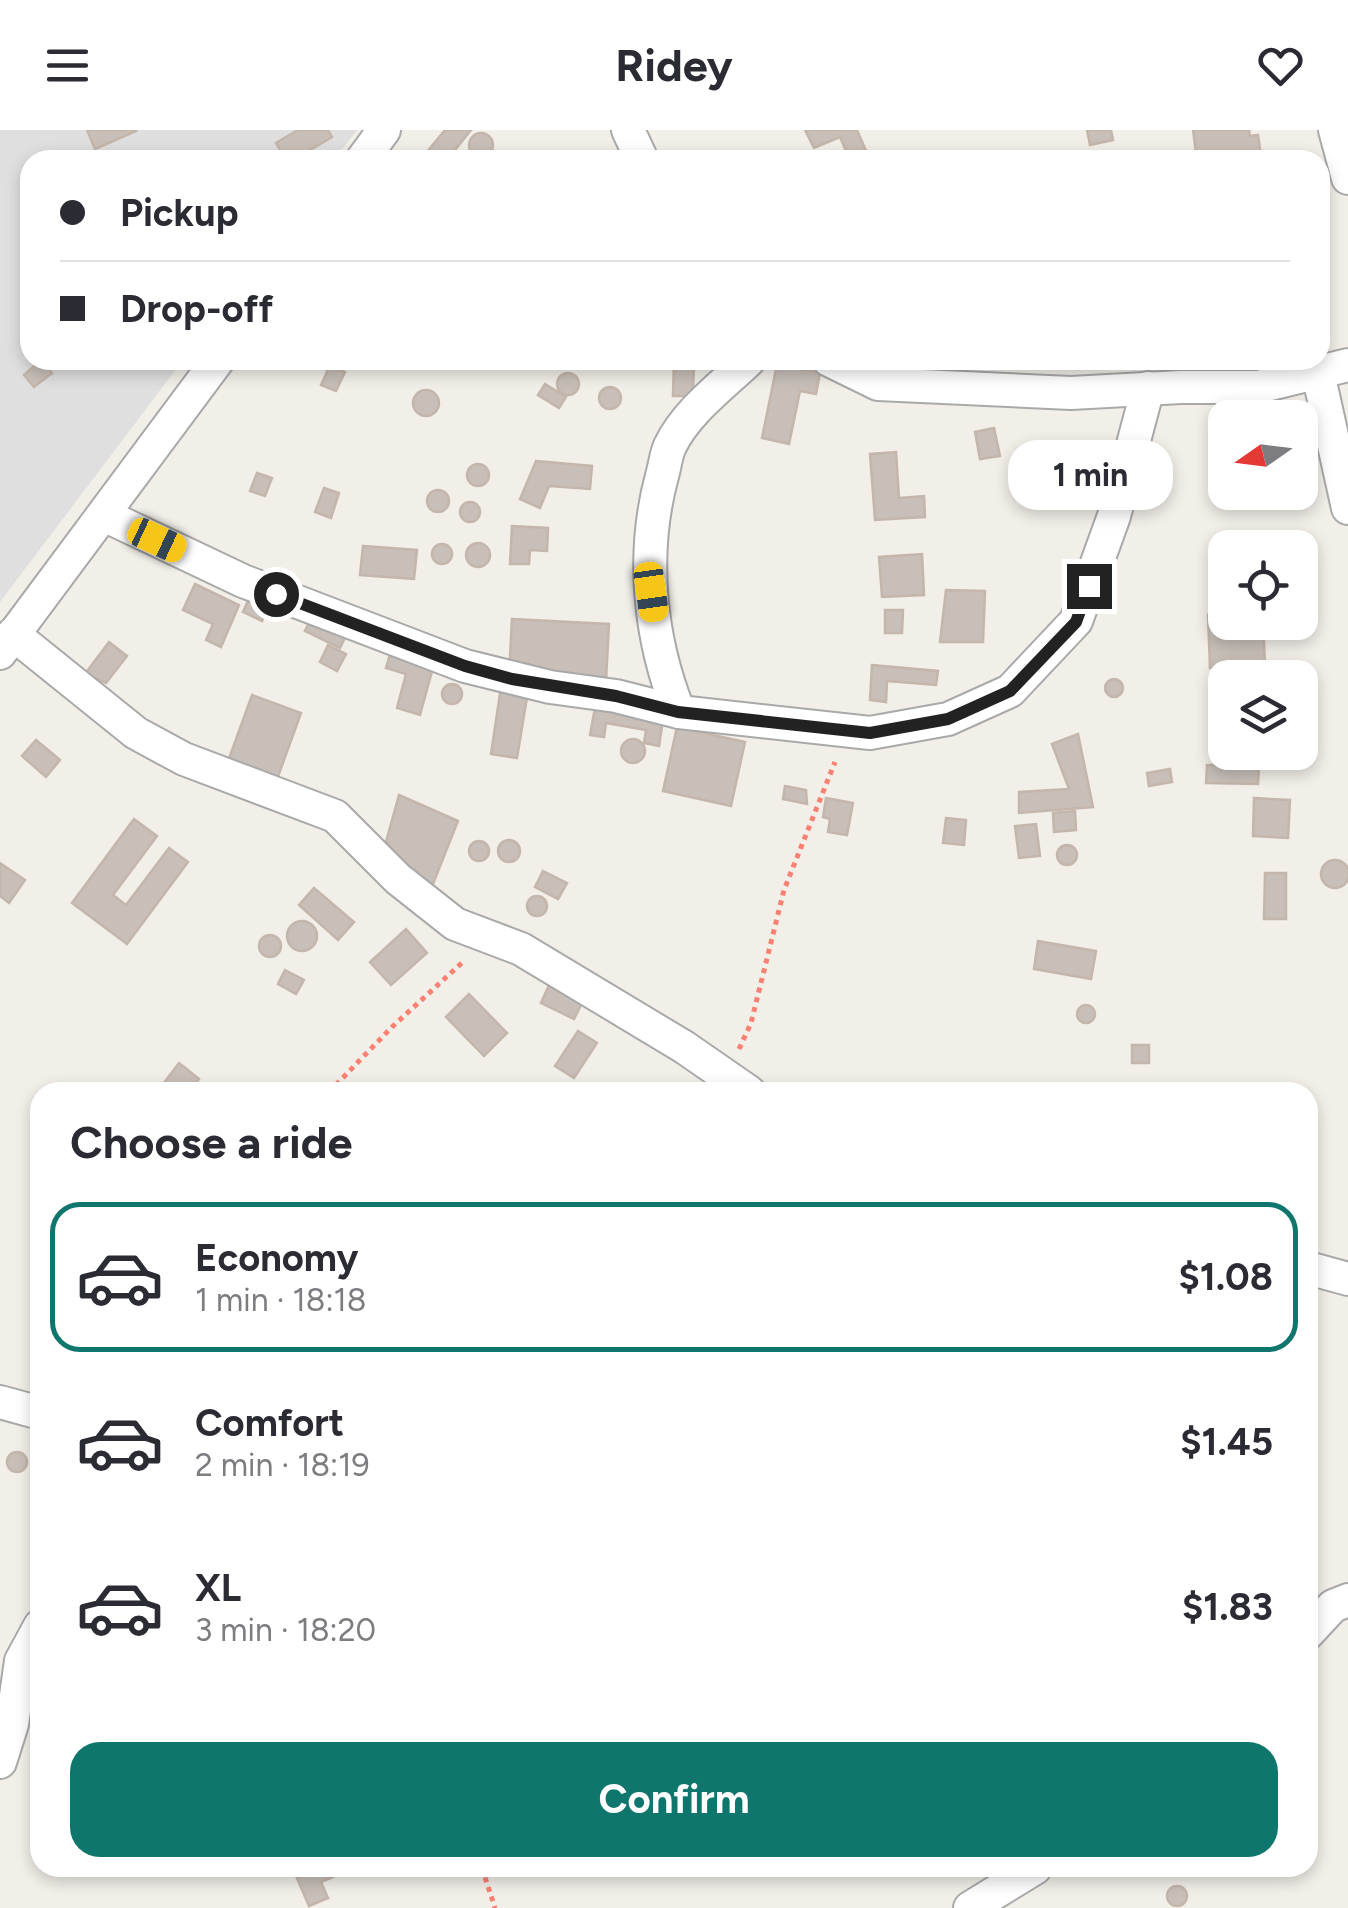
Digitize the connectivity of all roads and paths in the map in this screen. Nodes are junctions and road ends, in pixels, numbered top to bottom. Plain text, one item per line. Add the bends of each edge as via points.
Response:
1 (1336, 130) edge
2 (1348, 178) edge
3 (1333, 369) edge
4 (211, 370) edge
5 (739, 370) edge
6 (849, 370) edge
7 (1329, 370) edge
8 (1148, 388) junction
9 (1348, 508) edge
10 (104, 516) junction
11 (6, 643) edge
12 (678, 712) junction
13 (850, 732) junction
14 (488, 937) junction
15 (338, 1082) edge
16 (734, 1082) edge
17 (739, 1082) edge
18 (1318, 1270) edge
19 (1348, 1278) edge
20 (0, 1402) edge
21 (30, 1410) edge
22 (1348, 1600) edge
23 (1318, 1622) edge
24 (30, 1644) edge
25 (0, 1762) edge
26 (485, 1877) edge
27 (1020, 1877) edge
28 (495, 1908) edge
29 (970, 1908) edge

1 - 2 street
3 - 9 street
4 - 10 street
5 - 12 street via 670,445 654,508 651,592 659,651
6 - 8 street via 878,384 1071,393
7 - 8 street via 1258,387
8 - 13 street via 1114,516 1076,622 1010,691 948,719
10 - 11 street
10 - 12 street via 242,581 465,666
11 - 14 street via 184,759 336,816 398,879 455,924
12 - 13 street
13 - 17 path via 784,890
14 - 15 path
14 - 16 street via 521,949
18 - 19 street
20 - 21 street
22 - 23 street
24 - 25 street
26 - 28 path
27 - 29 street

